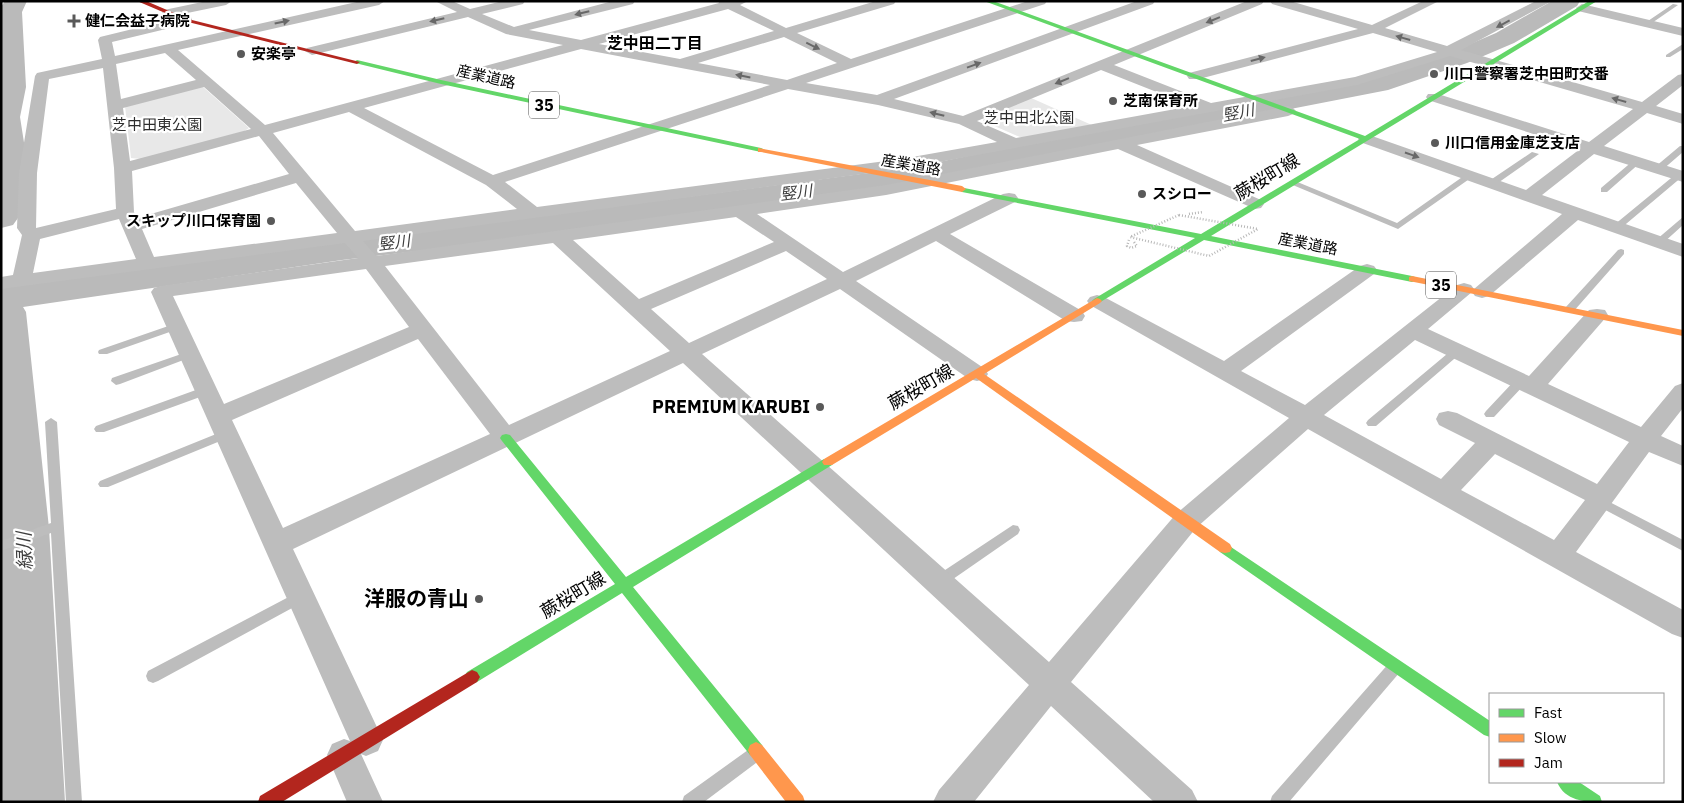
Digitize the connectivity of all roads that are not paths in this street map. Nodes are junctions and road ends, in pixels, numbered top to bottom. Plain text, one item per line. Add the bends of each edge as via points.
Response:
1 (140, 1) edge
2 (226, 1) edge
3 (320, 1) edge
4 (379, 1) edge
5 (441, 1) edge
6 (519, 1) edge
7 (629, 1) edge
8 (890, 1) edge
9 (987, 1) edge
10 (1041, 1) edge
11 (1150, 1) edge
12 (1258, 1) edge
13 (1276, 1) edge
14 (1405, 1) edge
15 (1546, 1) edge
16 (731, 2) edge
17 (1428, 4) edge
18 (1580, 5) edge
19 (1675, 5) dead end
20 (338, 10) junction
21 (1013, 11) junction
22 (168, 13) junction
23 (467, 13) junction
24 (186, 20) junction
25 (1647, 24) junction
26 (1372, 29) junction
27 (511, 31) junction
28 (1068, 31) junction
29 (235, 32) junction
30 (1683, 32) edge
31 (787, 33) junction
32 (583, 45) junction
33 (1683, 46) edge
34 (167, 47) junction
35 (312, 51) junction
36 (1452, 52) junction
37 (1131, 54) junction
38 (1668, 56) dead end
39 (110, 61) junction
40 (1484, 62) junction
41 (681, 63) junction
42 (848, 63) junction
43 (1101, 66) junction
44 (1194, 76) junction
45 (1683, 78) edge
46 (207, 82) junction
47 (441, 82) junction
48 (786, 84) junction
49 (1433, 97) junction
50 (878, 100) junction
51 (1260, 101) junction
52 (115, 105) junction
53 (350, 106) junction
54 (1210, 108) junction
55 (1645, 108) junction
56 (1285, 110) junction
57 (1683, 119) edge
58 (964, 121) junction
59 (652, 128) junction
60 (262, 130) junction
61 (1366, 139) junction
62 (1118, 143) junction
63 (1015, 144) junction
64 (1592, 148) junction
65 (1683, 148) edge
66 (1535, 154) dead end
67 (1637, 162) junction
68 (123, 168) junction
69 (1658, 169) junction
70 (855, 170) junction
71 (1471, 175) junction
72 (300, 176) junction
73 (1681, 176) edge
74 (492, 181) junction
75 (922, 182) junction
76 (1292, 183) junction
77 (1492, 183) junction
78 (1604, 190) dead end
79 (1529, 196) junction
80 (1010, 198) junction
81 (1255, 204) junction
82 (739, 210) junction
83 (532, 212) junction
84 (1576, 212) junction
85 (128, 219) junction
86 (1683, 220) edge
87 (1617, 227) junction
88 (937, 234) junction
89 (556, 235) junction
90 (31, 236) junction
91 (350, 238) junction
92 (1200, 238) junction
93 (1659, 242) junction
94 (788, 243) junction
95 (1683, 251) edge
96 (1621, 252) dead end
97 (370, 261) junction
98 (147, 263) junction
99 (1367, 270) junction
100 (842, 280) junction
101 (10, 282) edge
102 (1473, 291) junction
103 (1097, 301) junction
104 (636, 308) junction
105 (1569, 310) junction
106 (1074, 316) junction
107 (1597, 316) junction
108 (177, 326) junction
109 (422, 329) junction
110 (1414, 331) junction
111 (1683, 333) edge
112 (1457, 351) junction
113 (103, 352) dead end
114 (190, 354) junction
115 (686, 354) junction
116 (1224, 372) junction
117 (977, 374) junction
118 (116, 381) dead end
119 (1527, 384) junction
120 (206, 390) junction
121 (1683, 391) edge
122 (1490, 414) dead end
123 (1306, 417) junction
124 (1448, 419) dead end
125 (51, 422) dead end
126 (1372, 423) dead end
127 (223, 425) junction
128 (100, 429) dead end
129 (506, 438) junction
130 (1645, 439) junction
131 (1492, 441) junction
132 (1683, 457) edge
133 (814, 470) junction
134 (104, 484) dead end
135 (1443, 493) junction
136 (1600, 499) junction
137 (1186, 521) junction
138 (57, 526) junction
139 (1013, 530) dead end
140 (276, 544) junction
141 (1, 546) edge
142 (1683, 546) edge
143 (1558, 556) junction
144 (938, 582) junction
145 (624, 585) junction
146 (300, 597) junction
147 (1683, 626) edge
148 (1396, 665) junction
149 (153, 676) dead end
150 (1051, 684) junction
151 (1489, 729) edge
152 (355, 747) junction
153 (757, 752) junction
154 (1568, 783) edge
155 (74, 802) edge
156 (266, 802) edge
157 (365, 802) edge
158 (690, 802) edge
159 (797, 802) edge
160 (951, 802) edge
161 (1180, 802) edge
162 (1278, 802) edge
163 (1560, 802) edge
164 (1594, 802) edge

1 - 22 main road, 産業道路 / 35
2 - 22 street
3 - 20 street
4 - 20 street
5 - 23 street
6 - 23 street
7 -> 27 street
8 - 31 street
9 - 21 main road
10 - 21 street
11 - 28 street
12 -> 37 street
13 - 26 street
14 - 17 street
15 -> 36 street
16 - 31 street
16 - 32 street
17 - 26 street
18 - 25 street
18 - 40 main road, 蕨桜町線
19 - 25 lane
29 -> 20 street
21 - 28 main road
21 - 42 street
22 - 24 main road, 産業道路 / 35
23 - 27 street
23 -> 35 street
24 - 29 main road, 産業道路 / 35
24 - 39 street via 105,40
25 - 30 street
36 -> 26 street
44 -> 26 street
27 - 32 street
28 - 37 main road
50 -> 28 street
29 - 34 street
29 - 35 main road, 産業道路 / 35
31 - 41 street
31 -> 42 street
32 - 41 street
32 - 47 street
33 - 38 lane
34 - 39 street
34 - 46 street
35 - 47 main road, 産業道路 / 35
36 - 40 street
36 - 51 street via 1357,81
37 - 43 street
37 - 44 main road
39 - 52 street
39 - 90 street via 42,76 28,173 26,228
40 - 49 main road, 蕨桜町線
55 -> 40 street
48 -> 41 street
42 - 48 street
43 - 54 street
43 -> 58 street
44 - 51 main road
45 - 55 street
46 - 52 street
46 - 60 street
47 - 53 street
47 - 59 main road, 産業道路 / 35
48 - 50 street
48 - 59 street
49 - 61 main road, 蕨桜町線
49 - 64 street
58 -> 50 street
51 - 54 street
51 - 56 main road
52 - 68 street
53 - 60 street
53 - 74 street
54 - 63 street
55 - 57 street
55 - 64 street
56 - 61 main road
56 - 62 street
58 - 63 street
59 - 70 main road, 産業道路 / 35
59 - 74 street
60 - 68 street
60 - 72 street
61 -> 71 street
61 - 76 main road, 蕨桜町線
62 - 75 street
62 - 81 street
63 - 70 street
64 - 67 street
64 - 79 street
65 - 69 lane
66 - 77 lane
67 - 69 street
67 - 78 lane
68 - 85 street
69 - 73 street
70 - 75 main road, 産業道路 / 35
70 - 83 street
71 - 76 lane via 1398,226
71 - 77 street
72 - 85 street
72 - 91 street
73 - 87 lane
74 - 83 street
75 - 80 main road, 産業道路 / 35
75 - 82 street
76 - 81 main road, 蕨桜町線
77 - 79 street
79 - 84 street
80 - 88 street
80 - 92 main road, 産業道路 / 35
81 - 92 main road, 蕨桜町線
82 - 89 street
82 - 94 street
83 - 91 street
84 - 87 street
84 - 102 street
85 - 90 street
85 - 98 street
86 - 93 lane
87 - 93 street
88 - 100 street
88 - 106 street
89 - 97 street
89 - 104 street
90 - 101 street
91 - 97 street
91 - 98 street
92 - 99 main road, 産業道路 / 35
92 - 103 main road, 蕨桜町線
93 - 95 street
94 - 100 street
94 - 104 street
96 - 105 lane
97 - 108 street via 161,292
97 - 109 street
98 - 101 street
99 - 102 main road, 産業道路 / 35
99 - 116 street
100 - 115 street
100 - 117 street
102 - 105 main road, 産業道路 / 35
102 - 110 street
103 - 106 main road, 蕨桜町線
103 - 116 street
104 - 115 street
105 - 107 main road, 産業道路 / 35
106 - 117 main road, 蕨桜町線
107 - 111 main road, 産業道路 / 35
107 - 119 street
108 - 113 lane
108 - 114 street
109 - 127 street
109 - 129 street
110 - 112 street
110 - 123 street
112 - 119 street
112 - 126 lane
114 - 118 lane
114 - 120 street
115 - 129 street
115 - 133 street
116 - 123 street
117 - 133 main road, 蕨桜町線
117 - 137 main road
119 - 122 lane
119 - 130 street
120 - 127 street
120 - 128 lane
121 - 130 street
123 - 135 street
123 - 137 street
124 - 131 street
125 - 138 lane
127 - 134 lane
127 - 140 street
129 - 140 street
129 - 145 main road
130 - 132 street
130 - 136 street
131 - 135 street
131 - 136 street
133 - 144 street
133 - 145 main road, 蕨桜町線
135 - 143 street
136 - 142 lane
136 - 143 street
137 - 148 main road
137 - 150 street
138 - 141 lane
138 - 155 lane
139 - 144 lane
140 - 146 street
143 - 147 street
144 - 150 street
145 - 152 main road, 蕨桜町線
145 - 153 main road
146 - 149 lane
146 - 152 street
148 - 151 main road
148 - 162 lane
150 - 160 street
150 - 161 street
152 - 156 main road, 蕨桜町線
152 - 157 street
153 - 158 lane
153 - 159 main road
154 - 163 lane
154 - 164 main road

